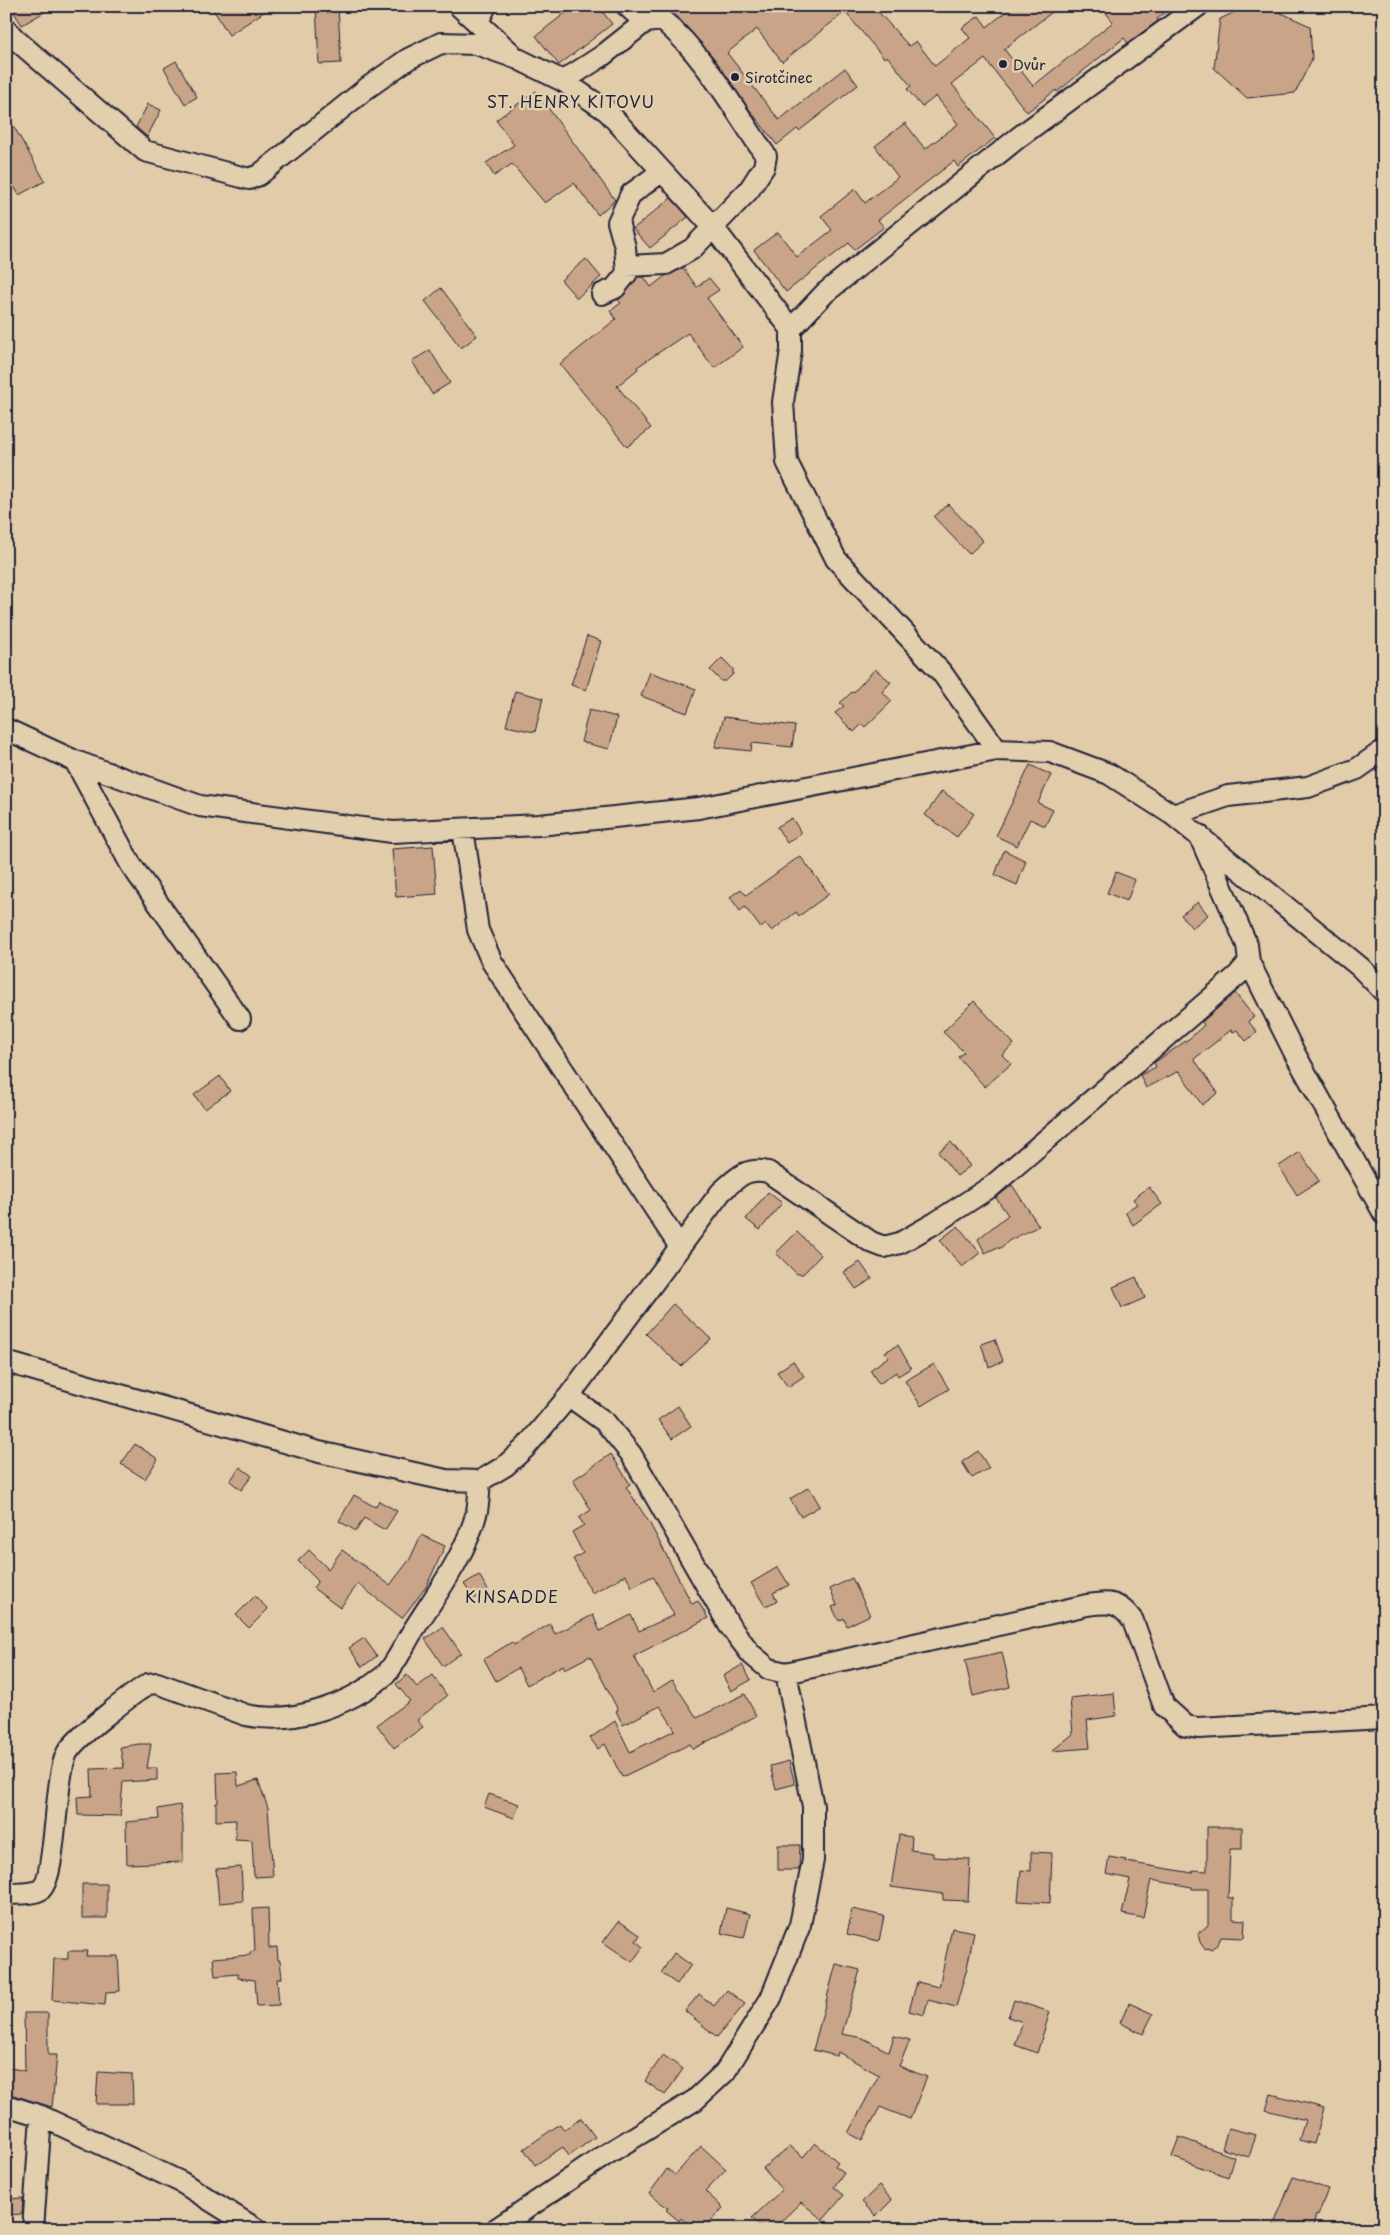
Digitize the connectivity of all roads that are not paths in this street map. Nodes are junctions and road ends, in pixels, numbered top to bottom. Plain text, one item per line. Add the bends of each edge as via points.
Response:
1 (460, 6) edge
2 (627, 6) edge
3 (1198, 6) edge
4 (482, 14) edge
5 (645, 22) junction
6 (6, 28) edge
7 (516, 58) junction
8 (564, 81) junction
9 (660, 172) junction
10 (713, 227) junction
11 (627, 266) junction
12 (602, 294) dead end
13 (791, 329) junction
14 (6, 730) edge
15 (997, 750) junction
16 (1384, 750) edge
17 (75, 761) junction
18 (1173, 815) junction
19 (463, 829) junction
20 (1197, 832) junction
21 (1249, 962) junction
22 (1384, 992) edge
23 (240, 1020) dead end
24 (1384, 1214) edge
25 (680, 1247) junction
26 (6, 1362) edge
27 (569, 1396) junction
28 (480, 1481) junction
29 (786, 1673) junction
30 (1384, 1718) edge
31 (6, 1894) edge
32 (6, 2105) edge
33 (41, 2116) junction
34 (33, 2229) edge
35 (256, 2229) edge
36 (496, 2229) edge

1 - 4 street
2 - 5 street
3 - 13 street via 1012,143 825,293
4 - 7 street
5 - 8 street
5 - 10 street via 662,20 677,32 718,84 766,156 764,167 749,190
6 - 7 street via 145,151 249,179 259,175 408,58 441,43 476,44
7 - 8 street
8 - 9 street via 608,111
9 - 10 street
9 - 11 street via 631,194 618,222
10 - 11 street via 692,249 666,264
10 - 13 street
11 - 12 street via 627,273 615,288
13 - 15 street via 783,402 788,462 836,559 942,673
14 - 17 street
15 - 18 street via 1050,752 1109,774
15 - 19 street via 699,808 540,825
16 - 18 street via 1357,769 1308,787 1228,796
17 - 19 street via 200,806 392,832
17 - 23 street via 132,865
18 - 20 street
19 - 25 street via 478,930 492,962
20 - 21 street via 1247,945
20 - 22 street via 1360,967
21 - 24 street via 1295,1054
21 - 25 street via 1238,975 992,1186 900,1243 884,1247 871,1242 768,1172 754,1169 738,1177 721,1192
25 - 27 street
26 - 28 street via 318,1452 446,1480
27 - 28 street via 525,1448
27 - 29 street via 605,1422 631,1454 730,1625 752,1654 768,1670
28 - 31 street via 477,1511 461,1554 386,1674 355,1696 316,1711 279,1718 246,1715 157,1683 148,1684 67,1752 61,1770 46,1883 41,1890 32,1893
29 - 30 street via 1110,1602 1125,1610 1133,1621 1164,1706 1186,1726
29 - 36 street via 813,1806 813,1860 800,1925 771,1998 725,2072 695,2100 607,2154
32 - 33 street
33 - 34 street
33 - 35 street via 181,2182

